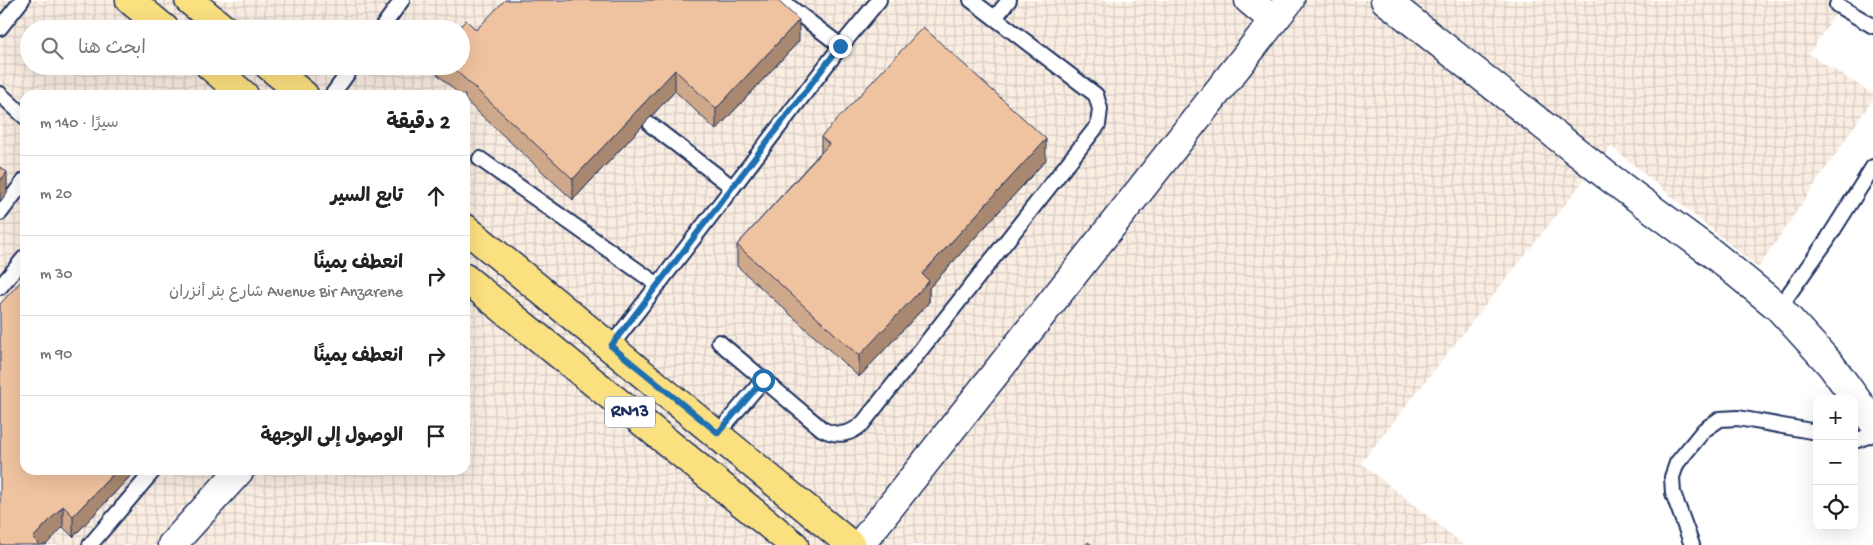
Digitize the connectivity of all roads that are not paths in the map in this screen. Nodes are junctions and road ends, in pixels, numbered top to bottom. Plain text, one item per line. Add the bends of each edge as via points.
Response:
1 (22, 0) edge
2 (130, 0) edge
3 (189, 0) edge
4 (402, 0) edge
5 (878, 0) edge
6 (971, 0) edge
7 (1009, 0) edge
8 (1249, 0) edge
9 (1385, 0) edge
10 (782, 1) edge
11 (1837, 5) dead end
12 (1281, 10) edge
13 (995, 18) junction
14 (153, 20) edge
15 (213, 20) edge
16 (388, 20) edge
17 (1873, 26) edge
18 (0, 28) edge
19 (840, 46) junction
20 (221, 75) edge
21 (281, 75) edge
22 (346, 75) edge
23 (238, 90) edge
24 (298, 90) edge
25 (336, 90) edge
26 (0, 94) edge
27 (20, 112) edge
28 (650, 125) dead end
29 (480, 159) dead end
30 (1873, 167) edge
31 (20, 187) edge
32 (732, 187) junction
33 (0, 213) edge
34 (470, 232) edge
35 (20, 263) edge
36 (470, 282) edge
37 (658, 285) junction
38 (0, 287) edge
39 (1779, 308) junction
40 (719, 342) dead end
41 (611, 346) junction
42 (763, 380) junction
43 (1873, 422) edge
44 (1813, 431) edge
45 (718, 433) junction
46 (1873, 434) edge
47 (1858, 440) edge
48 (150, 475) edge
49 (235, 475) edge
50 (90, 545) edge
51 (172, 545) edge
52 (794, 545) edge
53 (852, 545) edge
54 (860, 545) edge
55 (1692, 545) edge

1 - 18 lane
2 - 14 main road
3 - 15 main road
4 - 16 lane
5 - 19 lane
6 - 13 lane
7 - 13 lane
8 - 12 street
9 - 39 street
10 - 19 lane
11 - 17 lane
12 - 54 street
13 - 42 lane via 1096,94 1100,110 1098,125 855,430 838,434 822,429
19 - 32 lane
20 - 23 main road
21 - 24 main road
22 - 25 lane
26 - 27 lane
28 - 32 lane
29 - 37 lane
30 - 39 lane
31 - 33 lane
32 - 37 lane
34 - 41 main road, RN13
35 - 38 lane
36 - 52 main road, RN13
37 - 41 lane
39 - 43 street via 1831,365
40 - 42 lane
41 - 45 main road, RN13
42 - 45 lane
44 - 55 lane via 1738,418 1720,419 1704,430 1677,463 1672,477 1673,493
45 - 53 main road, RN13
46 - 47 lane
48 - 50 lane
49 - 51 street

